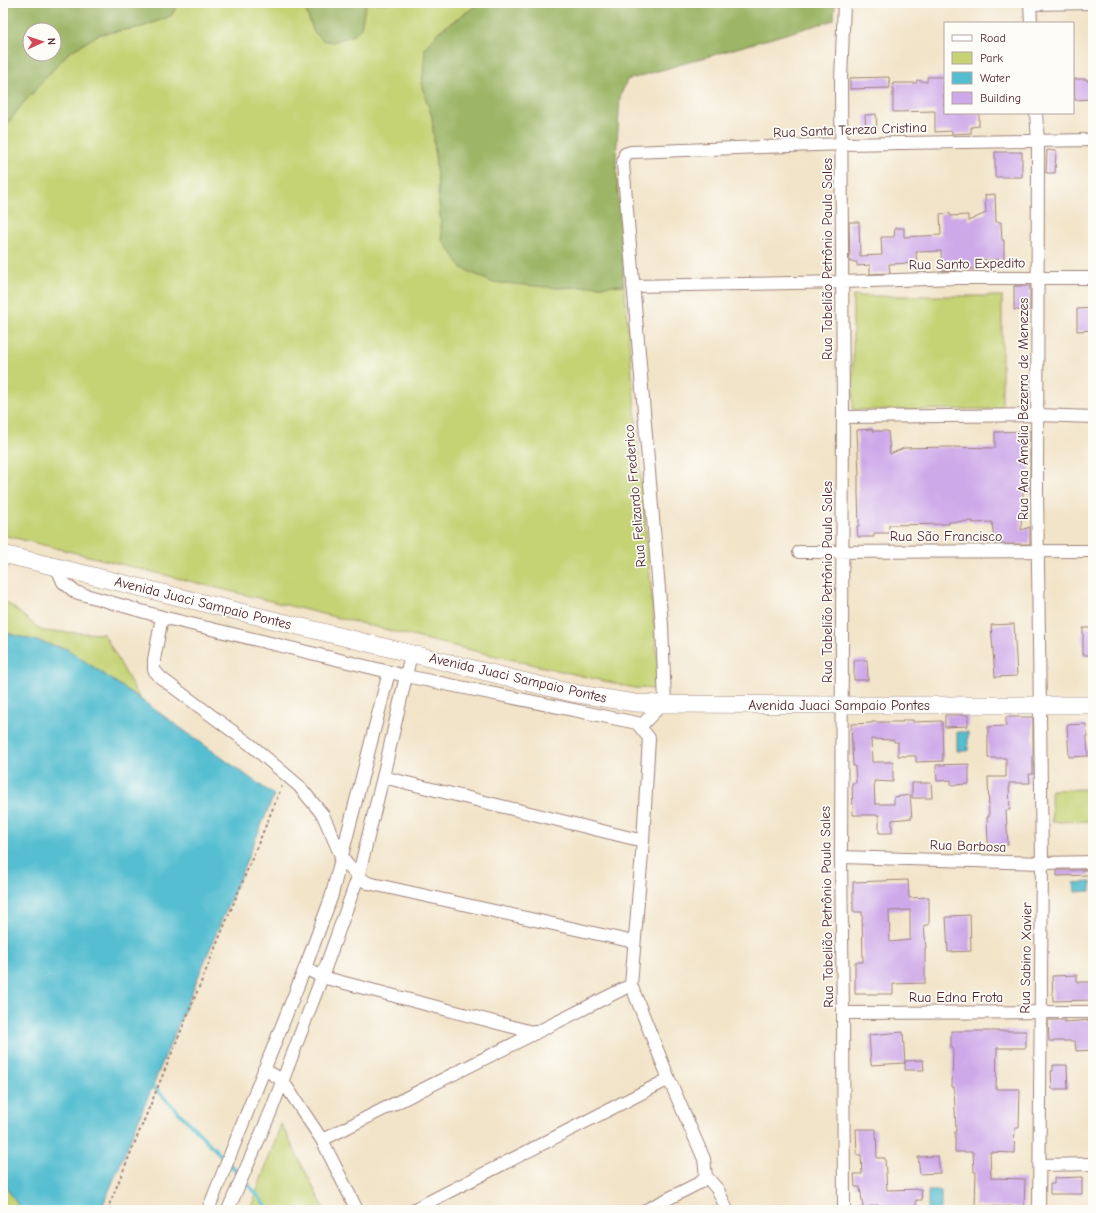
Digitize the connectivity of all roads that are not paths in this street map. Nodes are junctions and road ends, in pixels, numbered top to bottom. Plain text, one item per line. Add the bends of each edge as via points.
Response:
1 (844, 3) edge
2 (1030, 3) edge
3 (1093, 3) edge
4 (1031, 22) edge
5 (1036, 114) edge
6 (1093, 140) edge
7 (1038, 141) junction
8 (842, 144) junction
9 (631, 152) joint
10 (1038, 278) junction
11 (1093, 278) edge
12 (842, 282) junction
13 (633, 286) junction
14 (1038, 416) junction
15 (843, 417) junction
16 (1093, 417) edge
17 (1038, 551) junction
18 (1093, 551) edge
19 (799, 552) dead end
20 (842, 552) junction
21 (3, 554) edge
22 (58, 568) junction
23 (162, 617) junction
24 (411, 654) junction
25 (389, 672) junction
26 (406, 676) junction
27 (664, 704) junction
28 (842, 705) junction
29 (1040, 705) junction
30 (1093, 705) edge
31 (640, 727) junction
32 (383, 777) junction
33 (643, 841) junction
34 (841, 857) junction
35 (342, 858) junction
36 (1093, 862) edge
37 (1042, 863) junction
38 (358, 877) junction
39 (634, 942) junction
40 (305, 968) junction
41 (322, 977) junction
42 (631, 985) junction
43 (1040, 1012) junction
44 (1093, 1012) edge
45 (843, 1013) junction
46 (536, 1033) junction
47 (264, 1069) junction
48 (669, 1079) junction
49 (282, 1080) junction
50 (322, 1140) junction
51 (1040, 1164) junction
52 (1093, 1164) edge
53 (706, 1176) junction
54 (208, 1210) edge
55 (228, 1210) edge
56 (357, 1210) edge
57 (413, 1210) edge
58 (646, 1210) edge
59 (727, 1210) edge
60 (844, 1210) edge
61 (1039, 1210) edge

1 - 8 street, Rua Tabelião Petrônio Paula Sales
2 - 3 street
2 - 4 street
5 - 7 street, Rua Ana Amélia Bezerra de Menezes
6 - 7 street, Rua Santa Tereza Cristina
7 - 8 street, Rua Santa Tereza Cristina
7 - 10 street, Rua Ana Amélia Bezerra de Menezes
8 - 9 street, Rua Santa Tereza Cristina
8 - 12 street, Rua Tabelião Petrônio Paula Sales
9 - 13 street, Rua Felizardo Frederico via 625,154 623,163
10 - 11 street, Rua Santo Expedito
10 - 12 street, Rua Santo Expedito
10 - 14 street, Rua Ana Amélia Bezerra de Menezes
12 - 13 street
12 - 15 street, Rua Tabelião Petrônio Paula Sales
13 - 27 street, Rua Felizardo Frederico via 662,625
14 - 15 street
14 - 16 street
14 - 17 street, Rua Ana Amélia Bezerra de Menezes
15 - 20 street, Rua Tabelião Petrônio Paula Sales
17 - 18 street, Rua São Francisco
17 - 20 street, Rua São Francisco
17 - 29 street, Rua Ana Amélia Bezerra de Menezes
19 - 20 street, Rua São Francisco
20 - 28 street, Rua Tabelião Petrônio Paula Sales
21 - 22 main road, Avenida Juaci Sampaio Pontes
22 - 23 street via 63,582 75,592
22 - 24 main road, Avenida Juaci Sampaio Pontes
23 - 25 street
23 - 35 street via 154,670 161,678 251,744 299,786 323,815
24 - 26 street
24 - 27 main road, Avenida Juaci Sampaio Pontes via 572,693 635,703
25 - 26 street
25 - 35 street
26 - 31 street via 637,723
26 - 32 street
27 - 28 main road, Avenida Juaci Sampaio Pontes
27 - 31 street
28 - 29 main road, Avenida Juaci Sampaio Pontes
28 - 34 street, Rua Tabelião Petrônio Paula Sales
29 - 30 main road, Avenida Juaci Sampaio Pontes
29 - 37 street, Rua Sabino Xavier
31 - 33 street via 650,738
32 - 33 street
32 - 38 street
33 - 39 street
34 - 37 street, Rua Barbosa
34 - 45 street, Rua Tabelião Petrônio Paula Sales
35 - 38 street
35 - 40 street via 331,898
36 - 37 street, Rua Barbosa
37 - 43 street, Rua Sabino Xavier
38 - 39 street via 368,883
38 - 41 street
39 - 42 street
40 - 41 street
40 - 47 street
41 - 46 street
41 - 49 street
42 - 46 street
42 - 48 street
43 - 44 street, Rua Edna Frota
43 - 45 street, Rua Edna Frota
43 - 51 street, Rua Sabino Xavier
45 - 60 street, Rua Tabelião Petrônio Paula Sales
46 - 50 street
47 - 49 street
47 - 54 street
48 - 53 street via 704,1159
48 - 57 street
49 - 50 street
49 - 55 street
50 - 56 street
51 - 52 street
51 - 61 street, Rua Sabino Xavier
53 - 58 street via 699,1183
53 - 59 street via 718,1190

